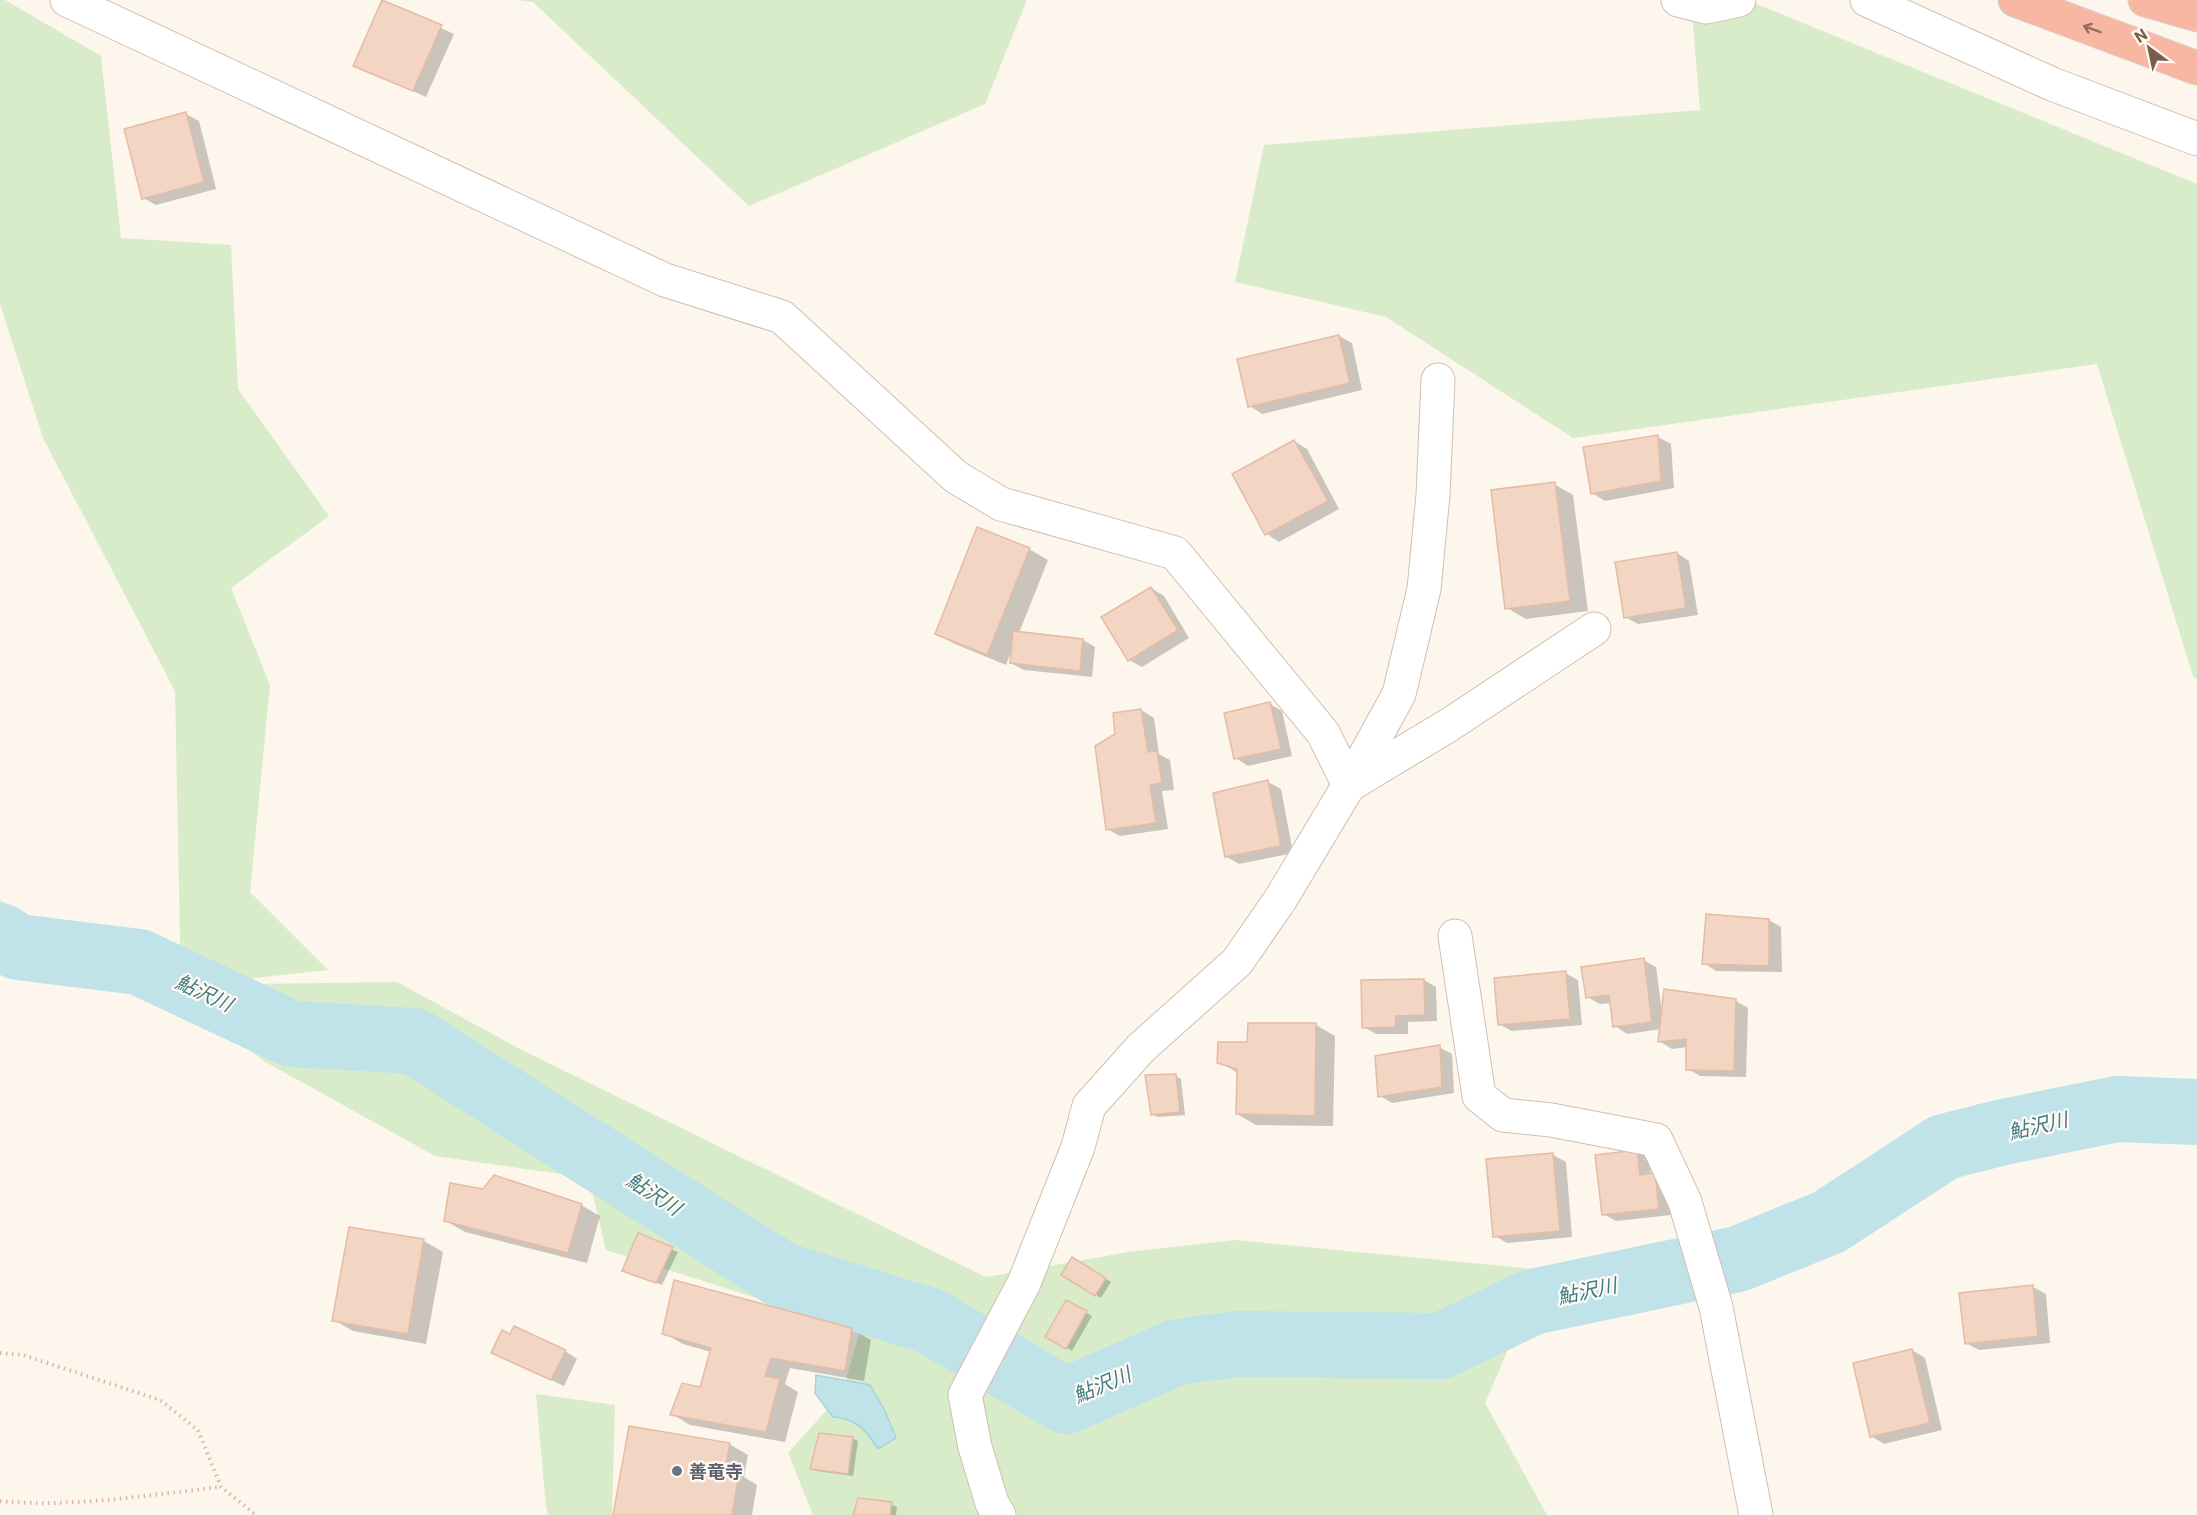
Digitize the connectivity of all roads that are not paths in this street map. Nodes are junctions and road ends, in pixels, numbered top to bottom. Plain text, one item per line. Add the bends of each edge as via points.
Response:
1 (67, 0) edge
2 (1678, 0) edge
3 (1739, 0) edge
4 (1867, 0) edge
5 (2015, 0) edge
6 (2149, 1) edge
7 (2197, 15) edge
8 (2197, 68) edge
9 (2197, 139) edge
10 (1438, 380) dead end
11 (1594, 629) dead end
12 (1349, 785) junction
13 (1455, 936) dead end
14 (999, 1515) edge
15 (1756, 1515) edge

1 - 12 street via 665,280 783,317 956,477 1001,504 1175,553 1323,733
2 - 3 street via 1706,8
4 - 9 street via 2052,84
8 -> 5 highway
6 - 7 highway
10 - 12 street via 1424,589 1399,694
11 - 12 street via 1449,725
12 - 14 street via 1280,900 1237,962 1141,1048 1089,1106 1078,1146 1024,1283 965,1395 973,1437
13 - 15 street via 1479,1096 1503,1115 1656,1140 1685,1202 1716,1307

